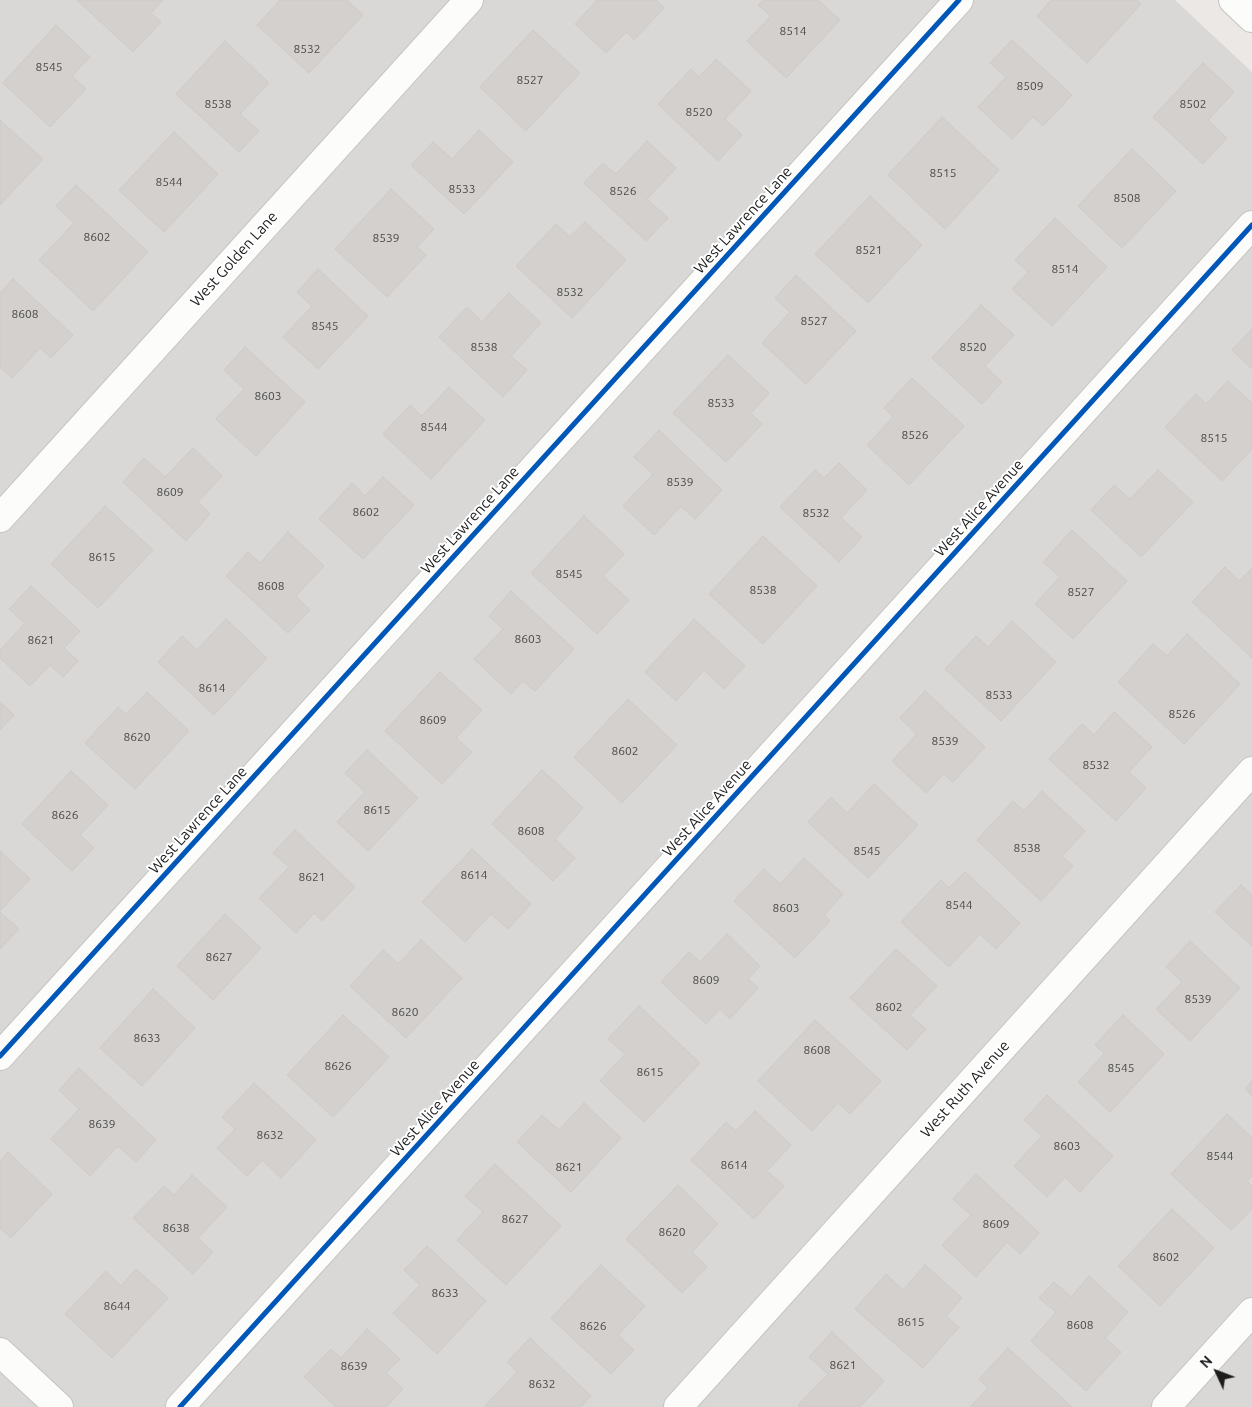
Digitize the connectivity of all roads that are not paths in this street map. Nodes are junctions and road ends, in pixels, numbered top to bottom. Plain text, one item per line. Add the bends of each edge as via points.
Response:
1 (469, 0) edge
2 (960, 0) edge
3 (1233, 0) edge
4 (1252, 18) edge
5 (1252, 225) edge
6 (0, 518) edge
7 (1252, 771) edge
8 (0, 1056) edge
9 (1252, 1312) edge
10 (0, 1352) edge
11 (59, 1407) edge
12 (180, 1407) edge
13 (678, 1407) edge
14 (1166, 1407) edge

1 - 6 street, West Golden Lane
2 - 8 street, West Lawrence Lane
3 - 4 street
5 - 12 street, West Alice Avenue
7 - 13 street, West Ruth Avenue
9 - 14 street
10 - 11 street

